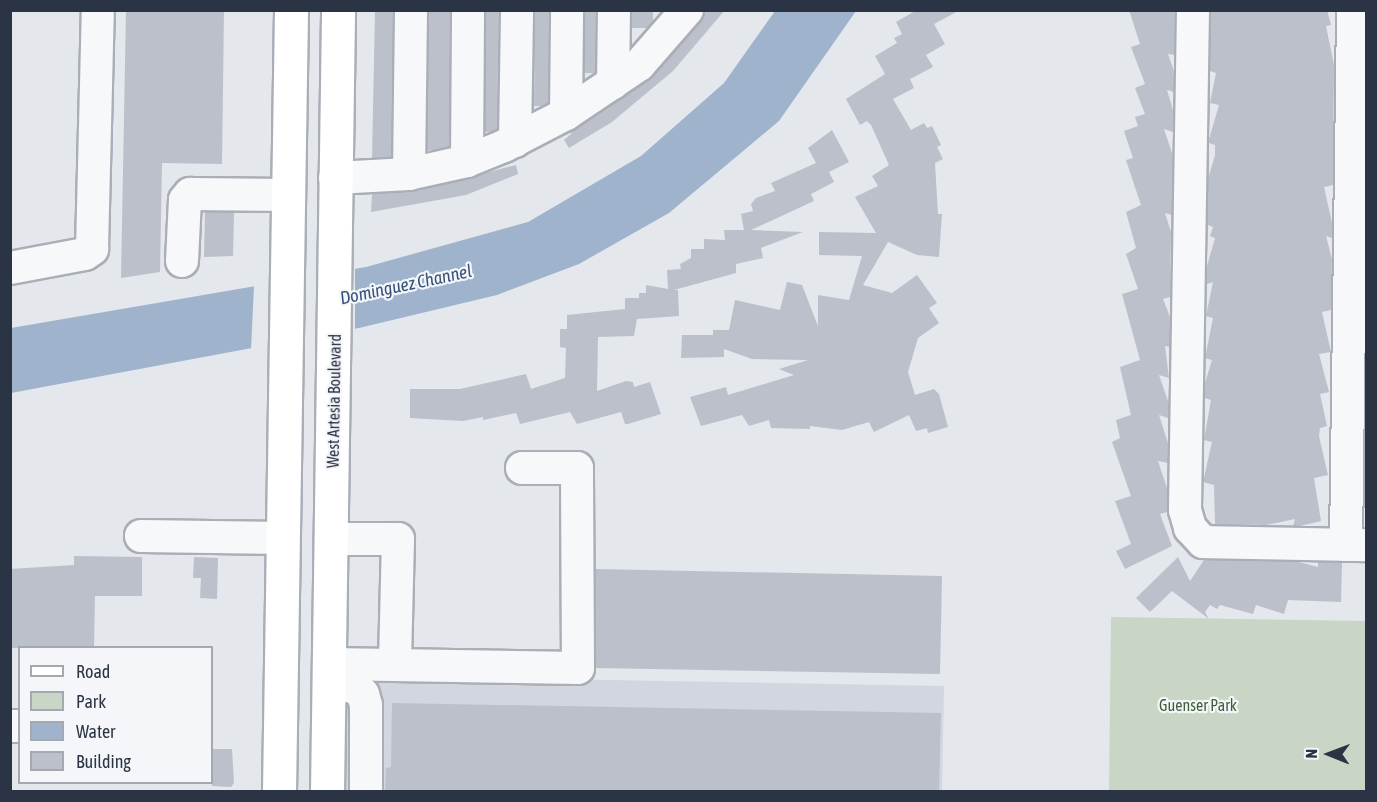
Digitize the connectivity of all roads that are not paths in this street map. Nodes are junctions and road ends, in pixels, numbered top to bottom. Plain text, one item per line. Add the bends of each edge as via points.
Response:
1 (98, 10) edge
2 (291, 10) edge
3 (338, 10) edge
4 (411, 10) edge
5 (468, 10) edge
6 (517, 10) edge
7 (567, 10) edge
8 (614, 10) edge
9 (661, 10) edge
10 (687, 10) edge
11 (1193, 10) edge
12 (1353, 10) edge
13 (660, 41) junction
14 (613, 83) junction
15 (566, 114) junction
16 (515, 141) junction
17 (466, 161) junction
18 (409, 174) junction
19 (335, 178) junction
20 (288, 195) junction
21 (182, 261) dead end
22 (10, 268) edge
23 (522, 468) dead end
24 (141, 536) dead end
25 (283, 538) junction
26 (332, 539) junction
27 (1356, 545) edge
28 (395, 665) junction
29 (330, 674) junction
30 (279, 792) edge
31 (327, 792) edge
32 (366, 792) edge

1 - 22 lane via 92,249 85,254
2 - 20 main road
3 - 19 main road, West Artesia Boulevard
4 - 18 lane
5 - 17 lane
6 - 16 lane
7 - 15 lane
8 - 14 lane
9 - 13 lane
10 - 13 lane
11 - 27 lane via 1185,510 1190,528 1203,542
12 - 27 lane
13 - 14 lane via 639,65
14 - 15 lane
15 - 16 lane
16 - 17 lane
17 - 18 lane
18 - 19 lane
19 - 26 main road, West Artesia Boulevard
20 - 21 lane via 190,194 185,200
20 - 25 main road
23 - 28 lane via 577,468 578,668
24 - 25 lane
25 - 30 main road
26 - 28 lane via 398,539
26 - 29 main road, West Artesia Boulevard
28 - 29 lane
29 - 31 main road, West Artesia Boulevard
29 - 32 lane via 363,694

